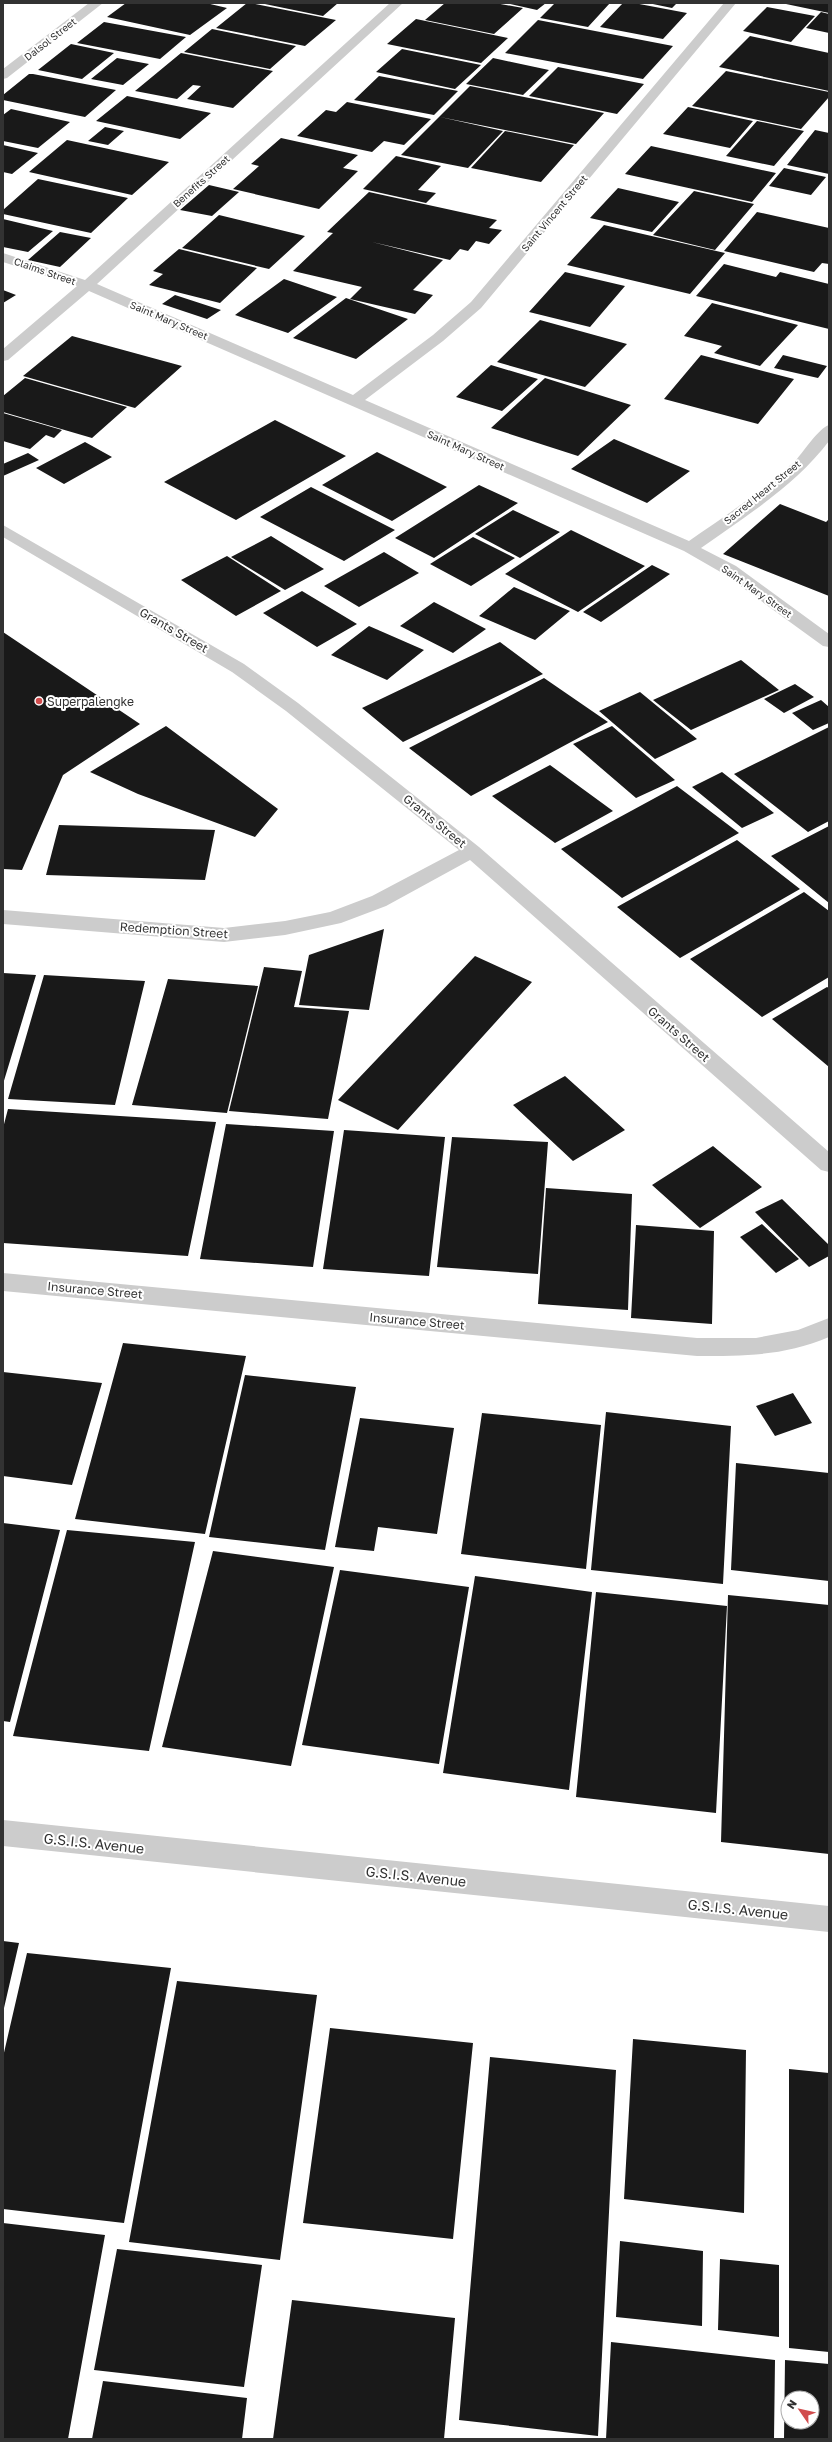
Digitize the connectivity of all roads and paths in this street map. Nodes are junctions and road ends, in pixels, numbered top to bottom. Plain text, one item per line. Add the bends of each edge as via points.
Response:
1 (97, 3) edge
2 (396, 3) edge
3 (730, 3) edge
4 (3, 75) edge
5 (3, 257) edge
6 (87, 285) junction
7 (3, 357) edge
8 (355, 400) junction
9 (829, 430) edge
10 (3, 530) edge
11 (690, 548) junction
12 (829, 642) edge
13 (472, 851) junction
14 (3, 917) edge
15 (829, 1164) edge
16 (3, 1282) edge
17 (829, 1327) edge
18 (3, 1833) edge
19 (829, 1919) edge

1 - 4 street, Dalsol Street
2 - 6 street, Benefits Street
3 - 8 street, Saint Vincent Street via 476,305 438,338
5 - 6 street, Claims Street
6 - 7 street, Benefits Street
6 - 8 street, Saint Mary Street
8 - 11 street, Saint Mary Street
9 - 11 street, Sacred Heart Street via 821,443 789,473
10 - 13 street, Grants Street via 238,668 292,707
11 - 12 street, Saint Mary Street via 730,570
13 - 14 street, Redemption Street via 379,901 334,918 285,928 224,935
13 - 15 street, Grants Street
16 - 17 street, Insurance Street via 697,1347 756,1346 801,1339
18 - 19 street, G.S.I.S. Avenue

